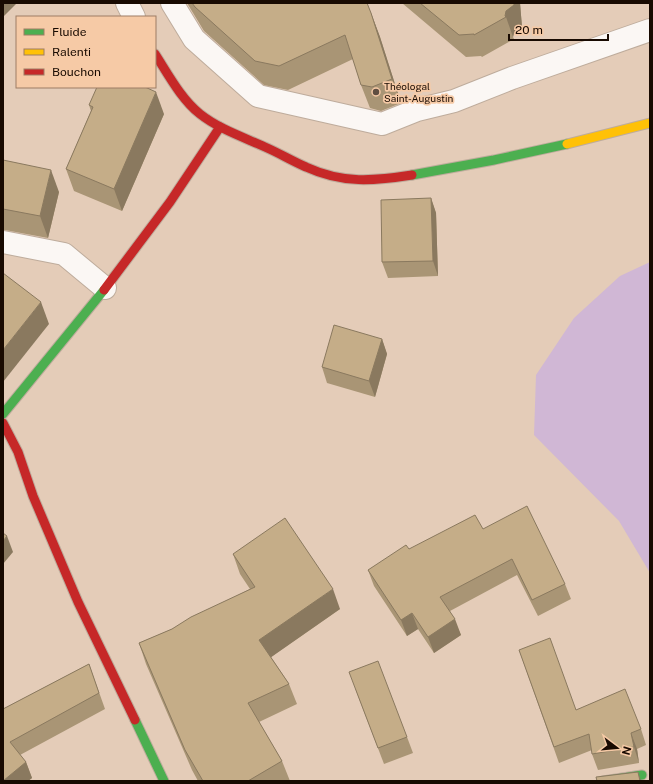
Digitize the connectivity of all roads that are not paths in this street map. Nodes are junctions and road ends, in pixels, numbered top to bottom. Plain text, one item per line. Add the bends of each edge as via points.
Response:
1 (127, 3) edge
2 (172, 3) edge
3 (134, 16) edge
4 (650, 30) edge
5 (156, 56) edge
6 (650, 123) edge
7 (220, 127) junction
8 (3, 242) edge
9 (105, 288) junction
10 (3, 414) edge
11 (3, 423) edge
12 (642, 775) dead end
13 (164, 781) edge
14 (603, 781) edge

1 - 3 street
2 - 4 street via 194,39 258,96 382,124 417,110 454,101
5 - 7 street via 182,95 200,114
6 - 7 street via 543,150 382,180 353,180 325,175
7 - 9 street via 199,160
8 - 9 street via 64,254
9 - 10 street
11 - 13 street via 18,452 33,496 78,602
12 - 14 street

